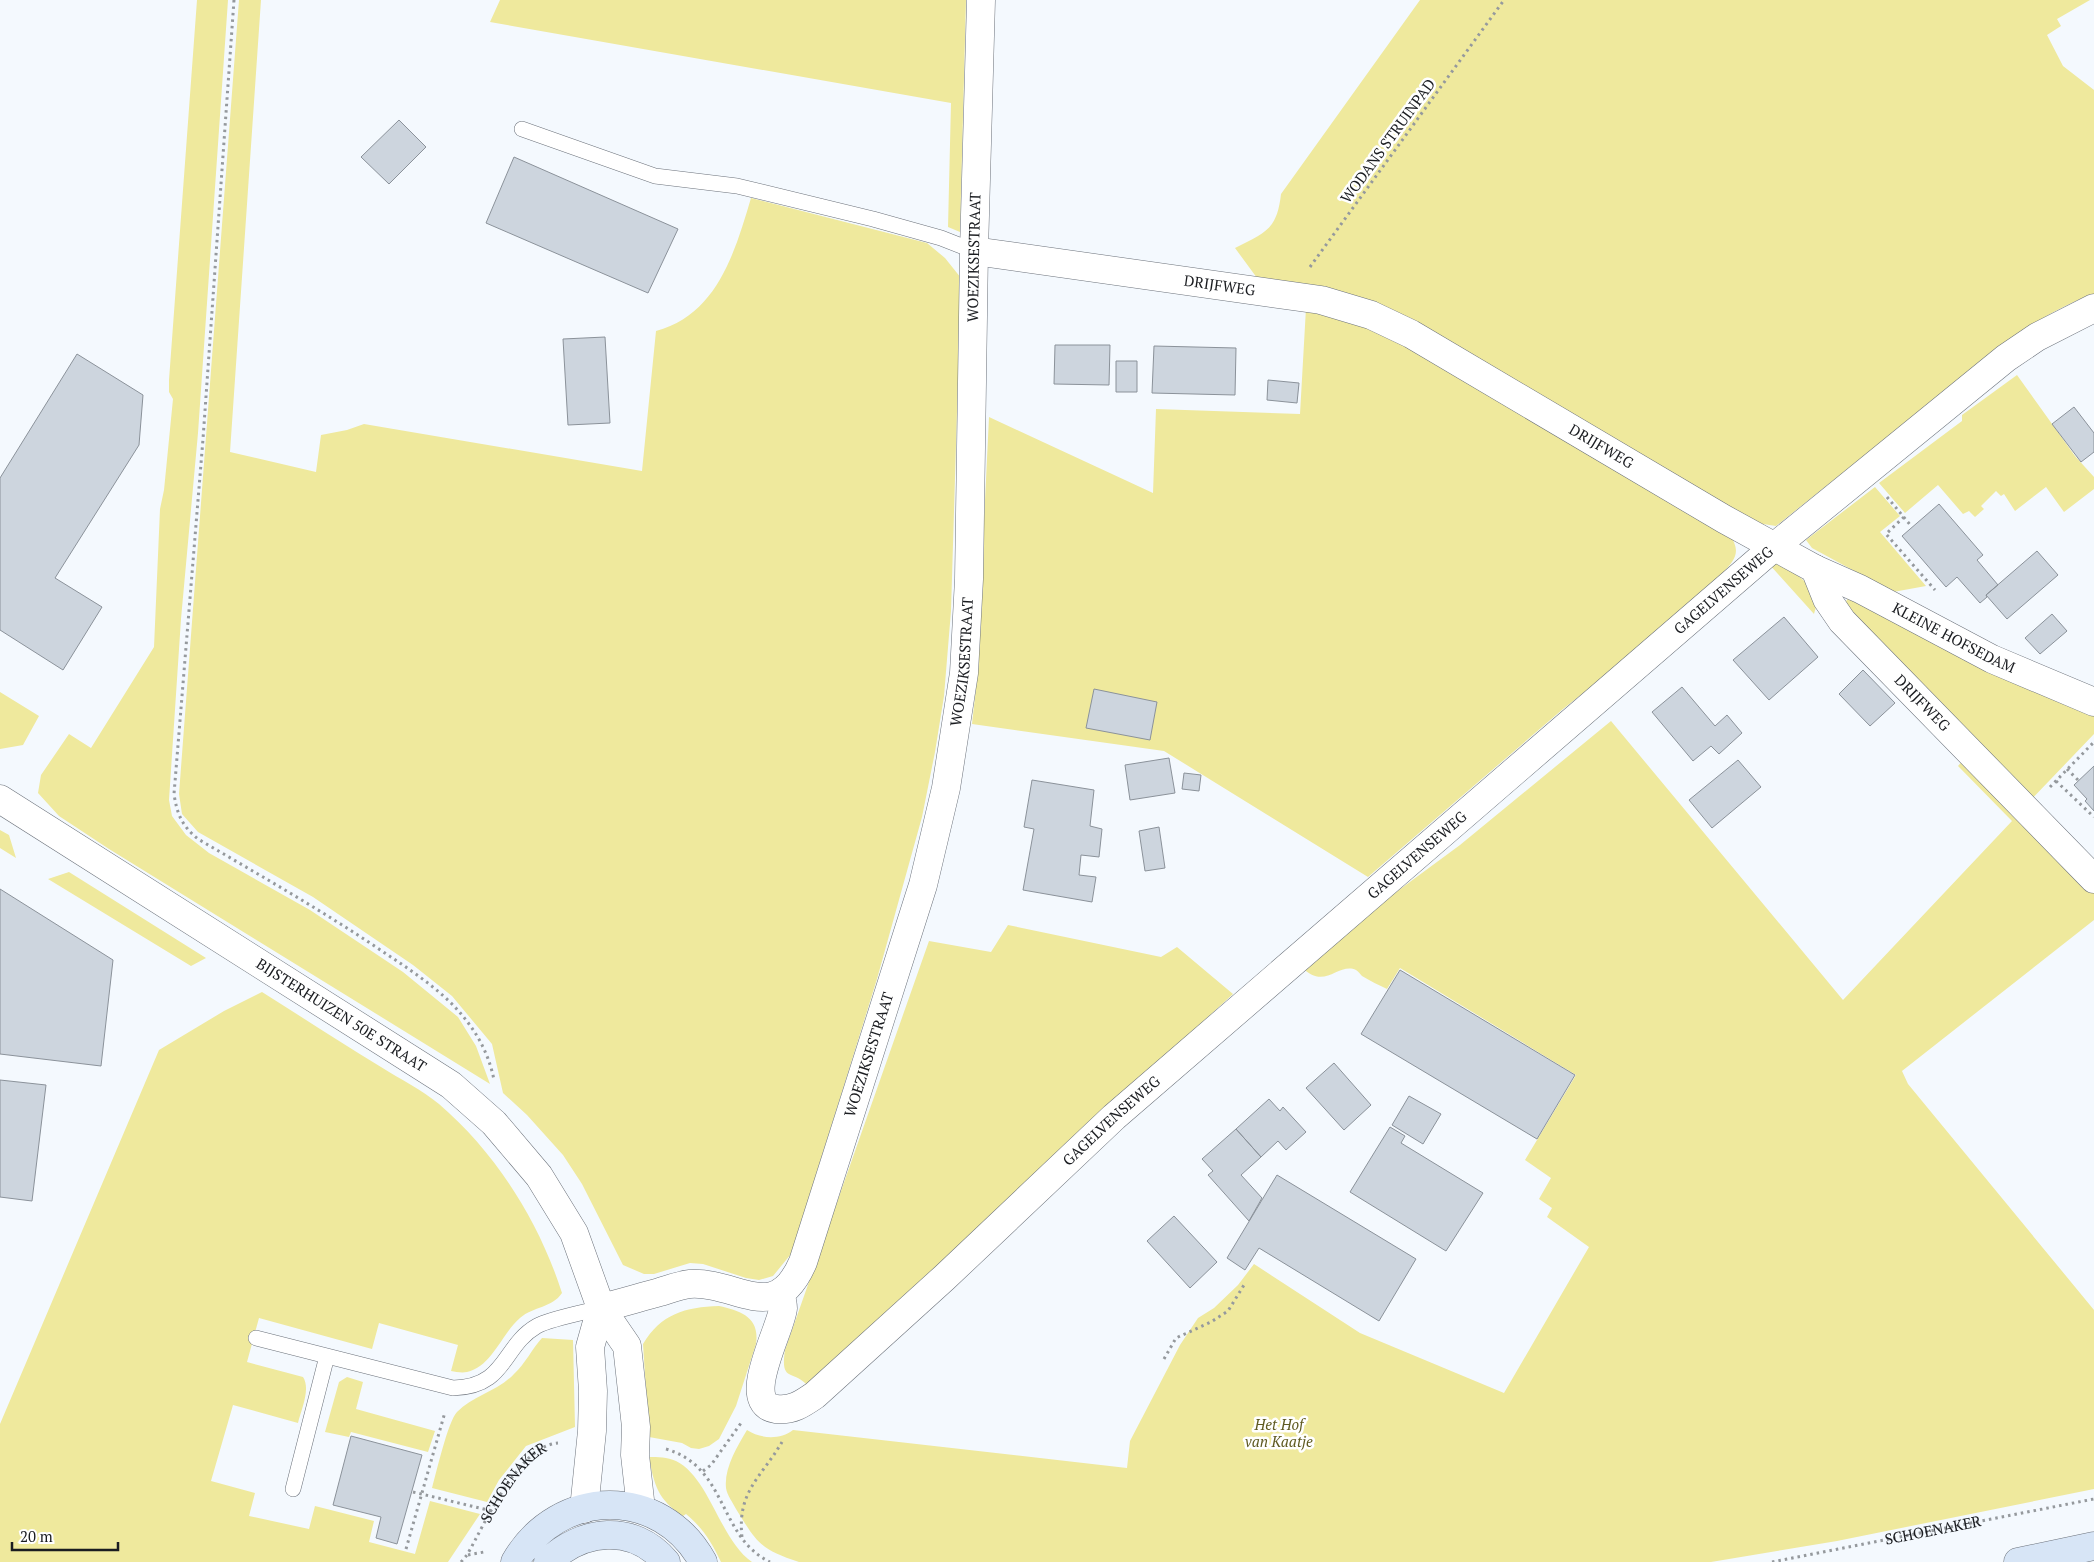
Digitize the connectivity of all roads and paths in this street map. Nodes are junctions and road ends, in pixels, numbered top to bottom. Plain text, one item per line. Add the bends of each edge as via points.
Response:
1 (234, 0) edge
2 (981, 0) edge
3 (1504, 0) edge
4 (522, 129) dead end
5 (974, 251) junction
6 (1290, 295) junction
7 (2094, 308) edge
8 (1867, 471) junction
9 (1904, 517) junction
10 (1912, 527) dead end
11 (1774, 547) junction
12 (1815, 569) junction
13 (1941, 596) dead end
14 (2094, 702) edge
15 (2094, 742) edge
16 (2067, 769) junction
17 (2056, 781) junction
18 (2079, 781) dead end
19 (0, 799) edge
20 (2026, 809) junction
21 (2094, 817) edge
22 (2094, 879) edge
23 (494, 1123) junction
24 (1244, 1285) dead end
25 (781, 1293) junction
26 (601, 1308) junction
27 (256, 1338) dead end
28 (327, 1356) junction
29 (1164, 1359) dead end
30 (453, 1388) junction
31 (761, 1398) junction
32 (799, 1406) junction
33 (591, 1442) junction
34 (292, 1488) dead end
35 (412, 1492) dead end
36 (422, 1494) junction
37 (2094, 1499) edge
38 (584, 1509) junction
39 (642, 1509) junction
40 (492, 1511) junction
41 (581, 1539) junction
42 (742, 1540) junction
43 (2094, 1546) edge
44 (406, 1549) dead end
45 (522, 1552) edge
46 (461, 1562) edge
47 (548, 1562) edge
48 (666, 1562) edge
49 (703, 1562) edge
50 (770, 1562) edge
51 (1772, 1562) edge
52 (2018, 1562) edge

1 - 23 path via 174,794 176,809 187,830 198,839 331,917 421,977 449,1002 485,1048 496,1088
2 - 5 street, WOEZIKSESTRAAT
3 - 6 path, WODANS STRUINPAD
4 - 5 lane via 654,176 737,186 873,219
5 - 6 street, DRIJFWEG
5 - 25 street, WOEZIKSESTRAAT via 969,579 964,673 946,788 924,886 803,1262 798,1274
6 - 11 street, DRIJFWEG via 1348,307 1392,324
7 - 8 street, GAGELVENSEWEG via 2037,337 2006,358
8 - 9 path
8 - 11 street, GAGELVENSEWEG
9 - 10 path
9 - 13 path via 1886,534
11 - 12 street, DRIJFWEG
11 - 32 street, GAGELVENSEWEG via 1114,1117 944,1278
12 - 14 street, KLEINE HOFSEDAM via 1860,589 1992,659
12 - 20 street, DRIJFWEG via 1842,621
15 - 16 path
16 - 17 path
16 - 18 path
17 - 20 path
17 - 21 path
19 - 23 street, BIJSTERHUIZEN 50E STRAAT via 451,1086
20 - 22 street, DRIJFWEG
23 - 26 street, BIJSTERHUIZEN 50E STRAAT via 539,1176 562,1210 574,1233
24 - 29 path via 1228,1311 1176,1338
25 - 26 street via 765,1298 706,1284 688,1284
25 - 31 street via 783,1309 766,1361
26 - 30 lane via 538,1325 520,1340 493,1374 466,1388
26 - 33 street via 590,1347 593,1391
26 - 39 street, BIJSTERHUIZEN 50E STRAAT via 626,1346
27 - 28 lane
28 - 30 lane
28 - 34 lane
30 - 36 path
31 - 32 street, GAGELVENSEWEG via 765,1406 774,1409 787,1410
31 - 42 path via 716,1459 703,1471
32 - 42 path via 776,1451 747,1495 741,1510
33 - 38 street
33 - 40 path, SCHOENAKER via 555,1443 538,1450 515,1475
35 - 36 path
36 - 40 path
36 - 44 path
37 - 51 path, SCHOENAKER
38 - 39 main road via 622,1505
38 - 41 main road
38 - 45 main road via 555,1520
39 - 49 main road via 677,1528 692,1543
40 - 46 path, SCHOENAKER
41 - 47 main road via 560,1550
41 - 48 main road via 629,1536 643,1542
42 - 50 path
43 - 52 main road

